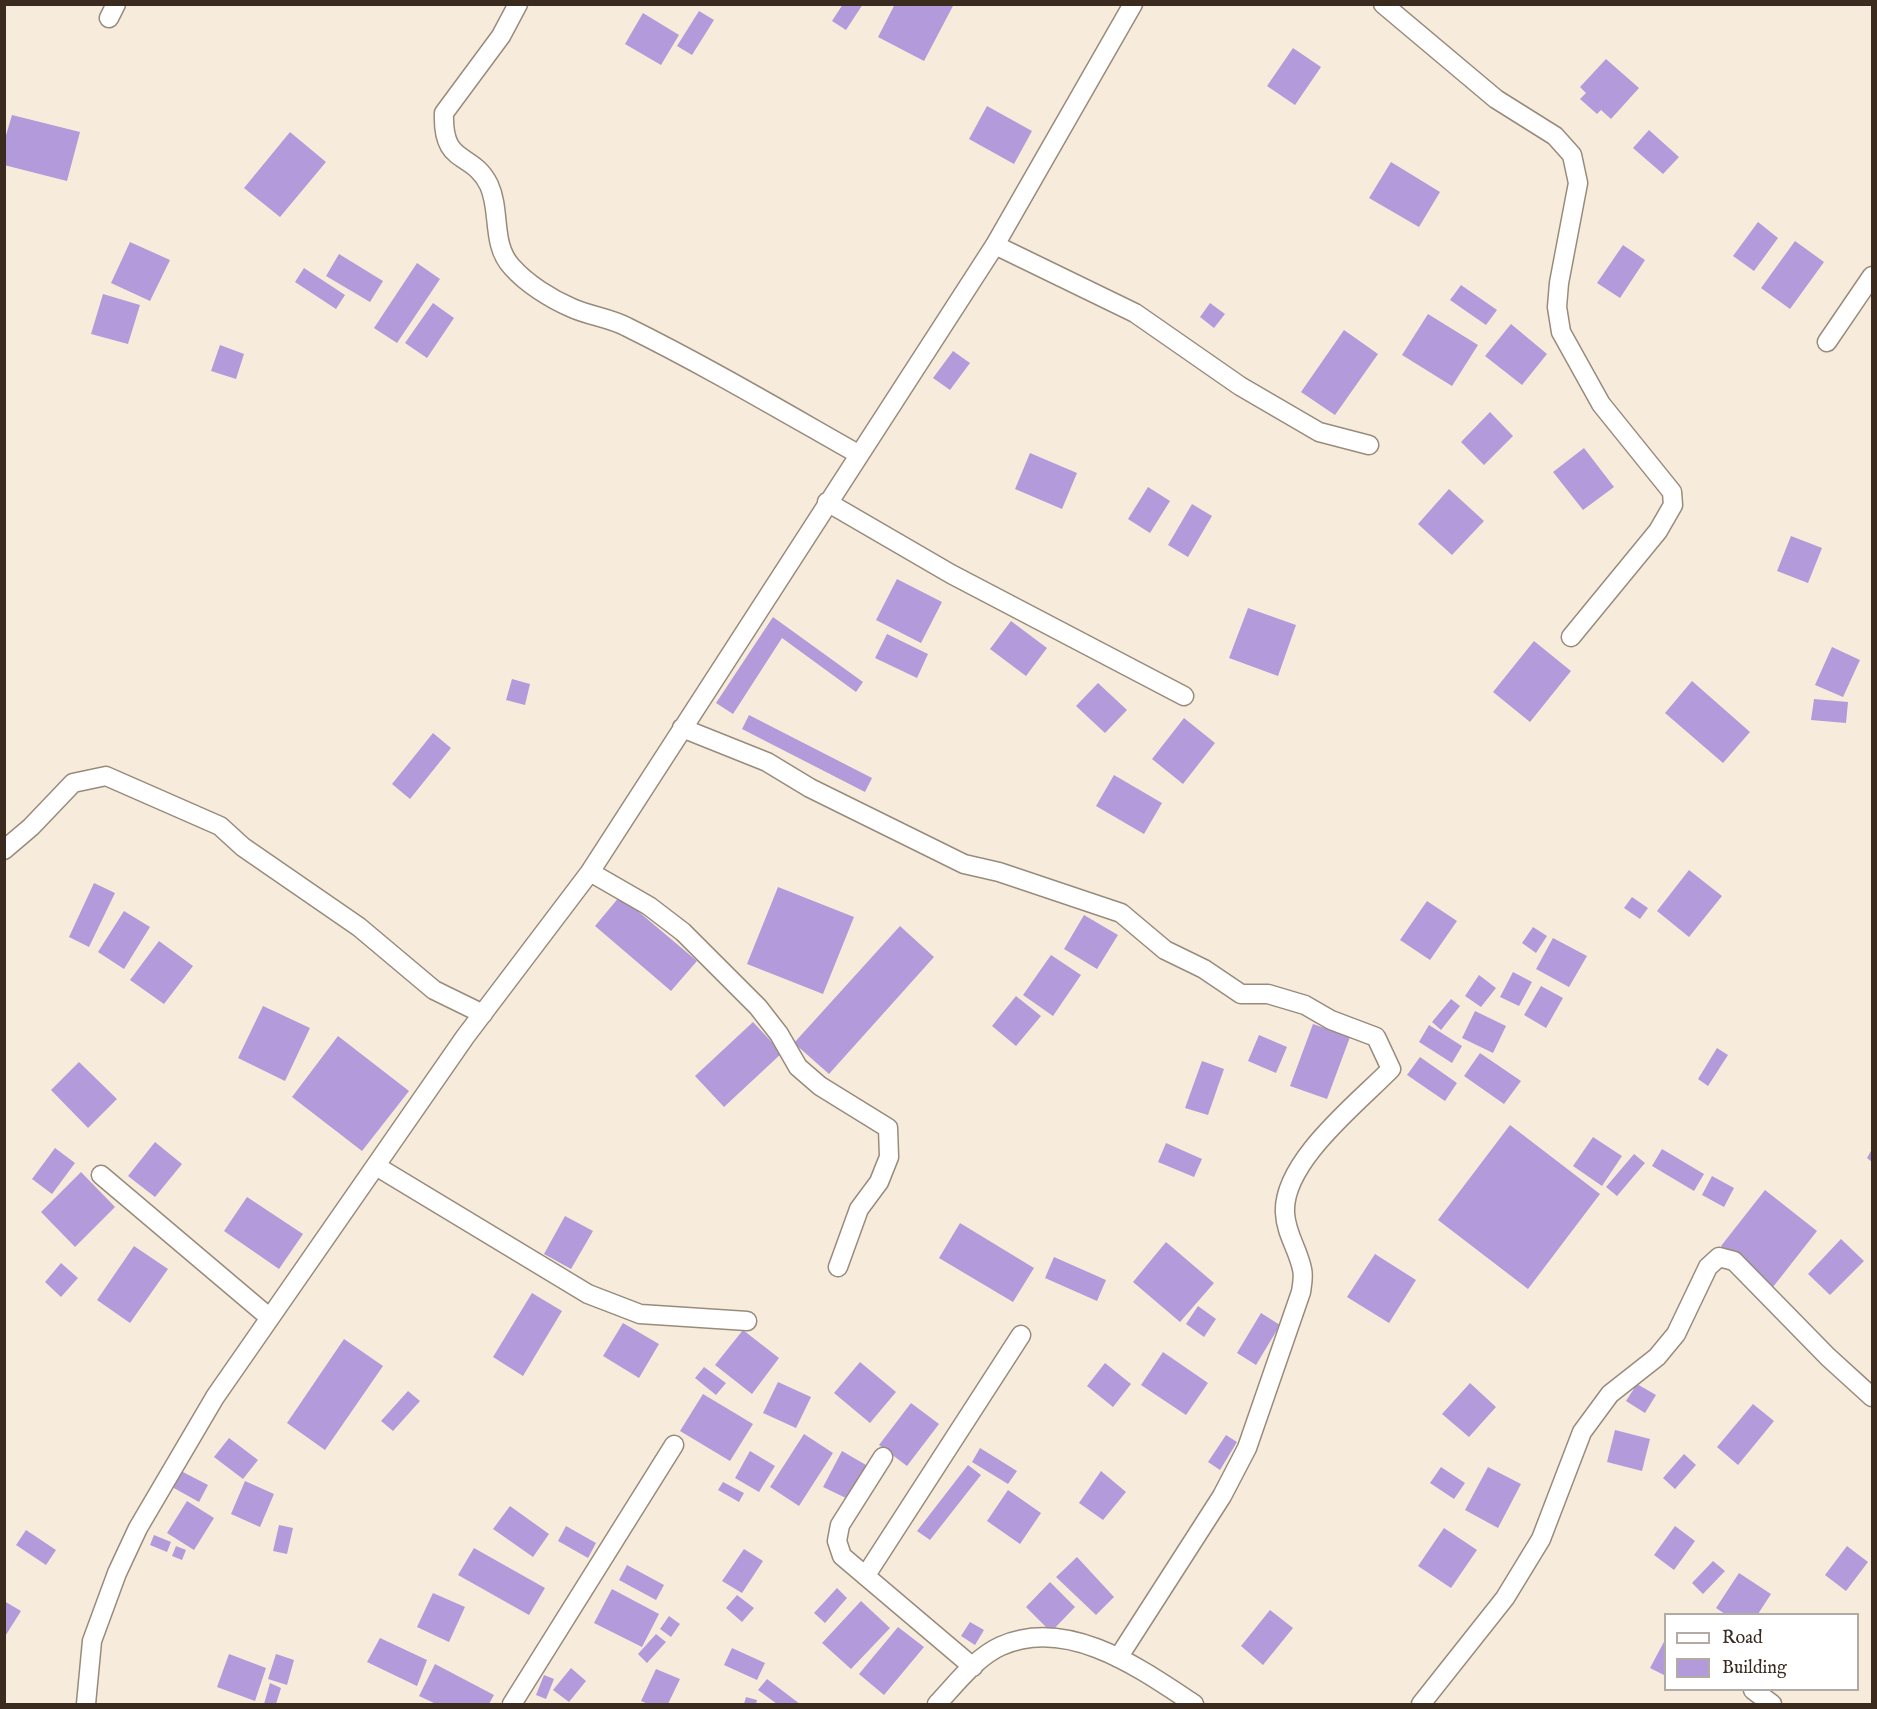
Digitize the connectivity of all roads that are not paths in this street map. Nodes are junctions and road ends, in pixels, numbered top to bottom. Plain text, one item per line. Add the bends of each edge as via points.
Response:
1 (518, 4) edge
2 (1133, 4) edge
3 (1383, 4) edge
4 (995, 244) junction
5 (1872, 276) edge
6 (1827, 342) dead end
7 (1369, 445) dead end
8 (858, 454) junction
9 (827, 502) junction
10 (1571, 637) dead end
11 (1184, 696) dead end
12 (682, 728) junction
13 (4, 850) edge
14 (590, 872) junction
15 (483, 1014) junction
16 (376, 1166) junction
17 (101, 1175) dead end
18 (838, 1267) dead end
19 (270, 1318) junction
20 (747, 1321) dead end
21 (1021, 1335) dead end
22 (1872, 1397) edge
23 (674, 1445) dead end
24 (883, 1457) dead end
25 (866, 1575) junction
26 (1118, 1658) junction
27 (973, 1667) junction
28 (1756, 1691) edge
29 (86, 1704) edge
30 (513, 1704) edge
31 (937, 1704) edge
32 (1194, 1704) edge
33 (1421, 1704) edge
34 (1772, 1704) edge

1 - 8 street via 501,36 444,113 443,128 446,144 479,172 489,186 500,244 511,266 539,290 571,308 624,325
2 - 4 street
3 - 10 street via 1496,99 1555,136 1572,155 1578,183 1559,283 1561,332 1601,404 1672,492 1673,505 1658,531
4 - 7 street via 1135,313 1240,386 1319,432
4 - 8 street
5 - 6 street
8 - 9 street
9 - 11 street via 951,574
9 - 12 street
12 - 14 street
12 - 26 street via 768,762 810,788 964,864 1121,913 1165,950 1204,969 1241,994 1268,994 1305,1005 1376,1037 1386,1058 1391,1069 1312,1149 1290,1182 1284,1210 1288,1234 1303,1270 1301,1292 1247,1448 1222,1496
13 - 15 street via 73,783 106,776 220,826 243,848 359,927 434,990
14 - 15 street
14 - 18 street via 649,906 683,932 758,1007 798,1067 820,1086 888,1128 890,1157 879,1182 859,1209
15 - 16 street
16 - 19 street
16 - 20 street via 610,1305 640,1314
17 - 19 street
19 - 29 street via 215,1397 134,1537 92,1641
21 - 25 street
22 - 33 street via 1734,1261 1719,1257 1708,1267 1676,1334 1657,1357 1610,1394 1582,1432 1541,1539 1505,1598
23 - 30 street
24 - 25 street via 840,1525 837,1541 842,1556
25 - 27 street
26 - 27 street via 1086,1644 1032,1638 1000,1646
26 - 32 street
27 - 31 street
28 - 34 street

